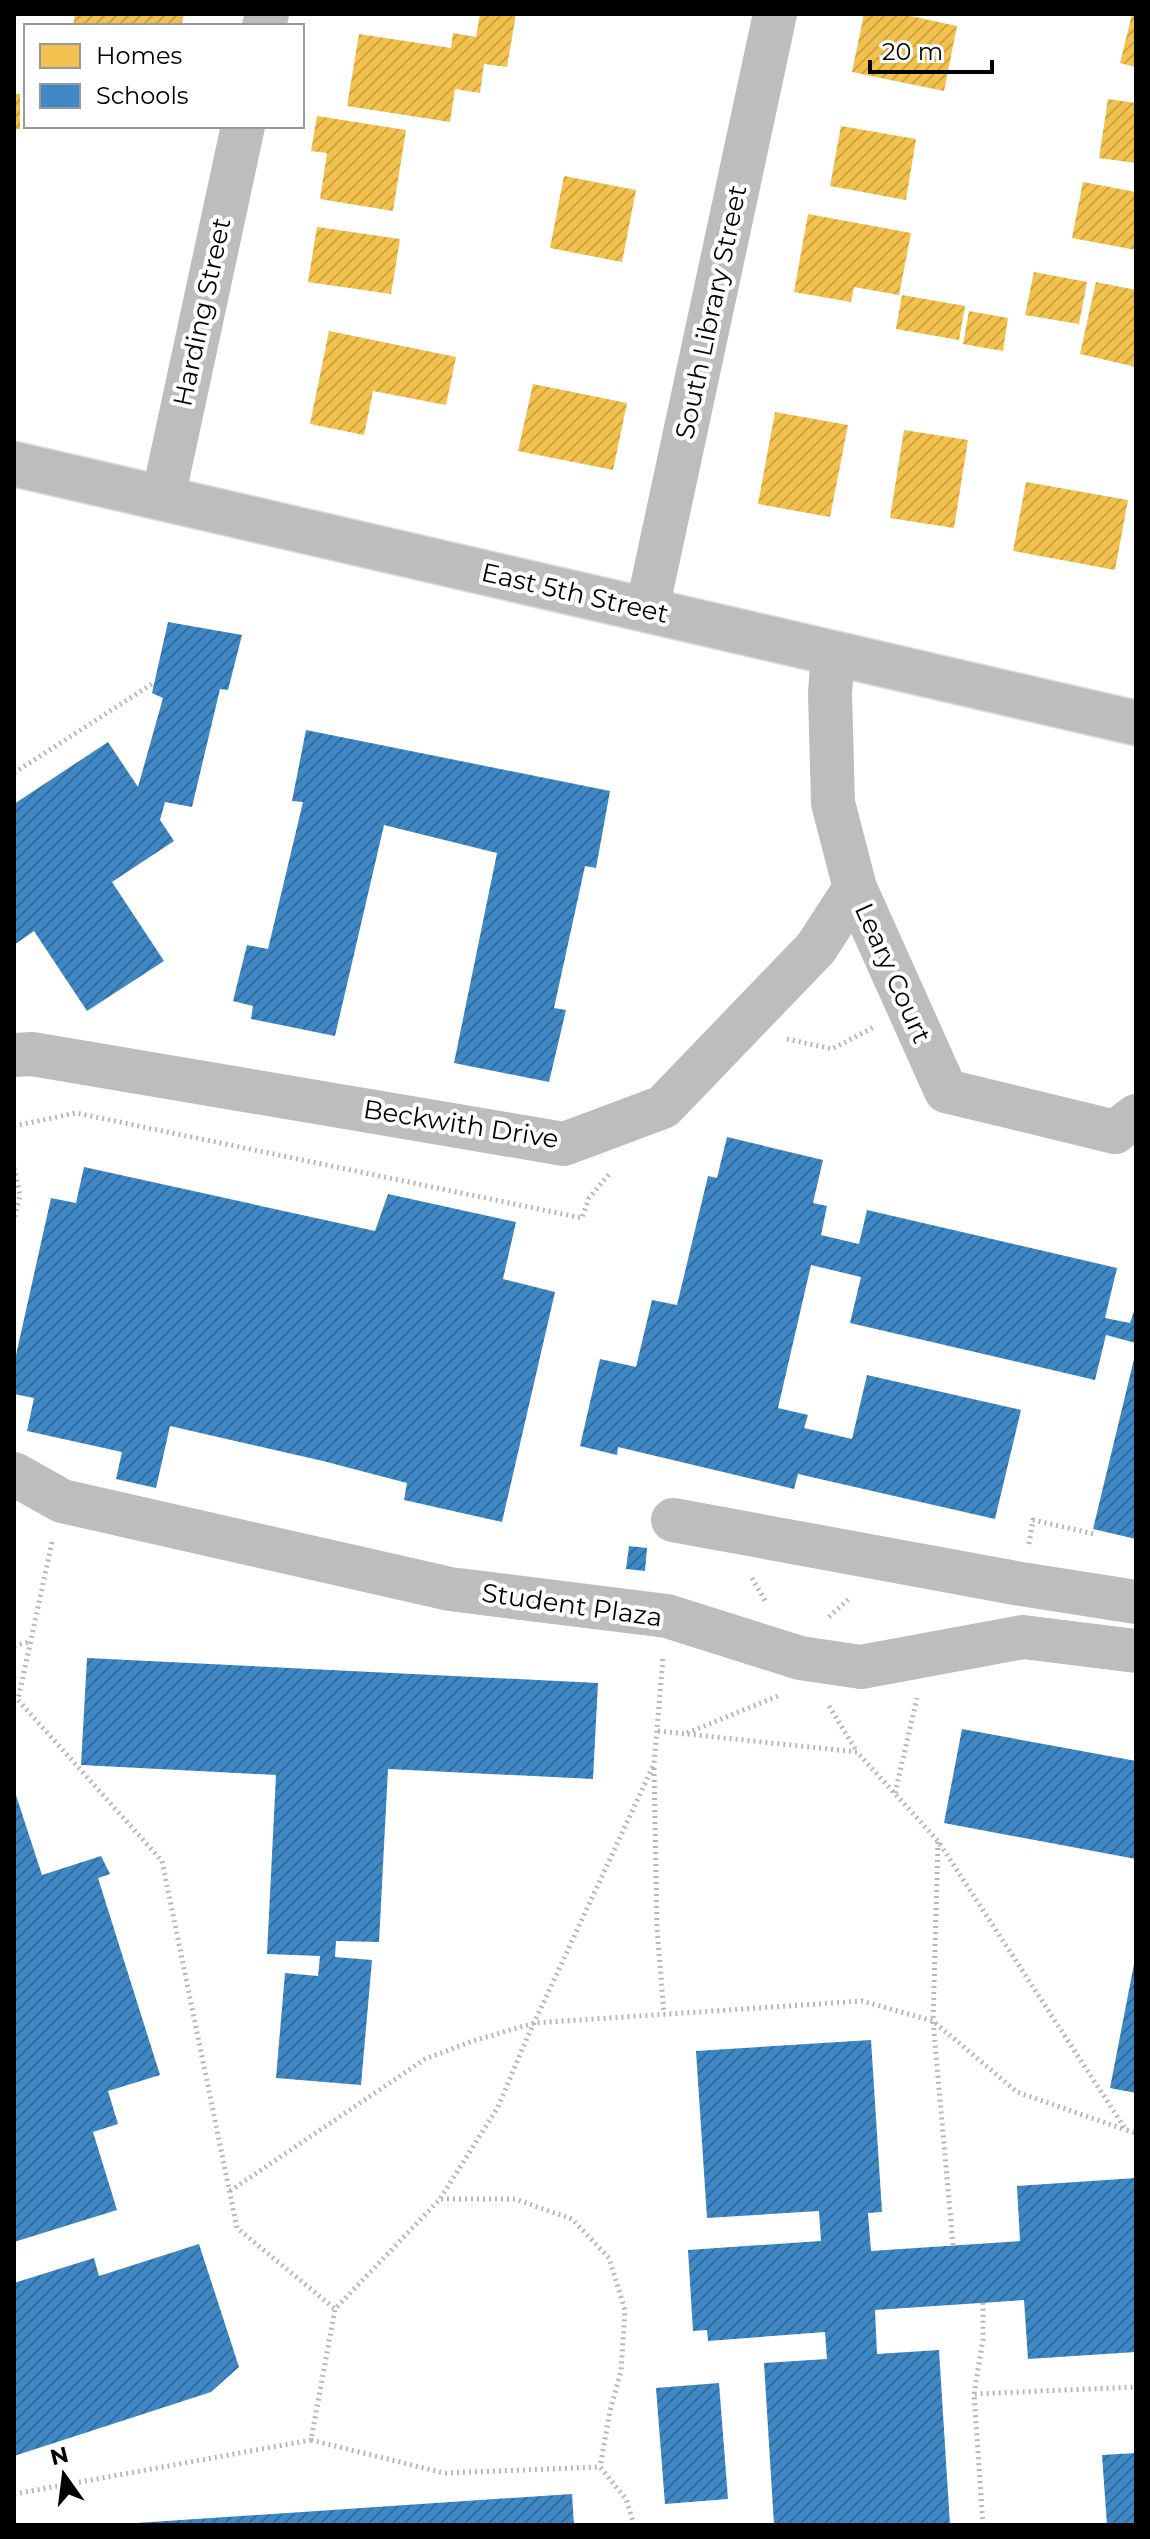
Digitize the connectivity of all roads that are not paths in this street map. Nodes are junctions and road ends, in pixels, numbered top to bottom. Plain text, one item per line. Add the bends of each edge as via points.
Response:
1 (775, 14) edge
2 (243, 128) edge
3 (14, 464) edge
4 (163, 498) junction
5 (647, 610) junction
6 (833, 654) junction
7 (1134, 715) edge
8 (855, 888) junction
9 (14, 1055) edge
10 (1136, 1116) edge
11 (14, 1474) edge
12 (673, 1520) dead end
13 (1136, 1602) edge
14 (1136, 1651) edge

1 - 5 street, South Library Street
2 - 4 street, Harding Street
3 - 4 street, East 5th Street
4 - 5 street, East 5th Street
5 - 6 street, East 5th Street
6 - 7 street, East 5th Street
6 - 8 street, Leary Court via 833,803
8 - 9 street, Beckwith Drive via 816,948 663,1107 564,1144
8 - 10 street, Leary Court via 946,1091 1115,1132
11 - 14 street, Student Plaza via 62,1501 450,1589 667,1616 800,1658 861,1667 1023,1637
12 - 13 street

